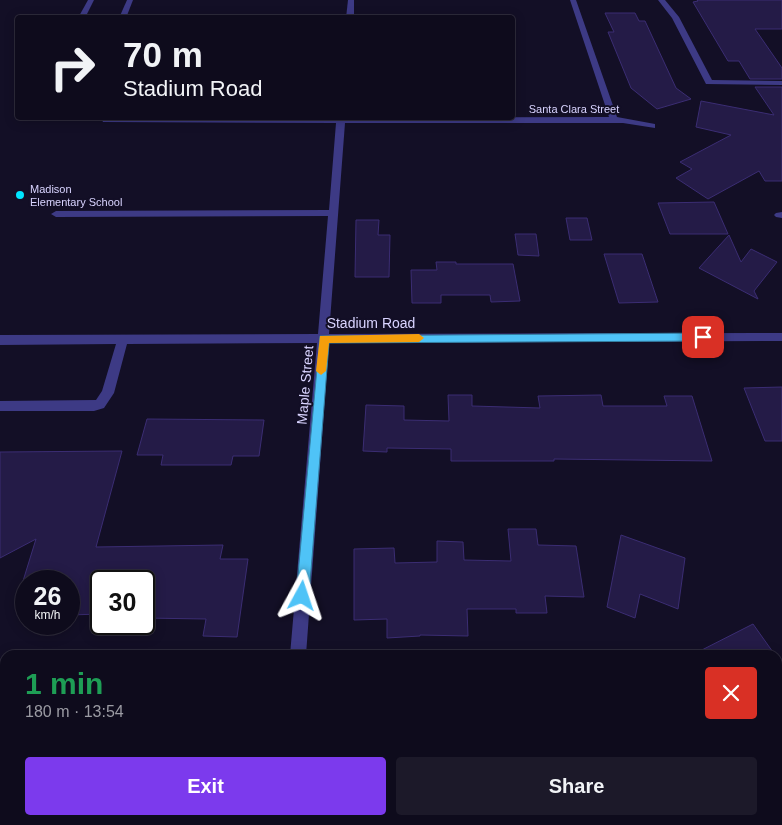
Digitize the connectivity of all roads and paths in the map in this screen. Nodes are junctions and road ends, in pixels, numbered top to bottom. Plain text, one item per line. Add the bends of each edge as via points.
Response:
1 (91, 0) edge
2 (130, 0) edge
3 (351, 0) edge
4 (573, 0) edge
5 (661, 0) edge
6 (83, 15) edge
7 (123, 15) edge
8 (350, 15) edge
9 (782, 83) edge
10 (341, 120) edge
11 (515, 120) edge
12 (614, 120) junction
13 (652, 126) dead end
14 (334, 213) junction
15 (56, 214) dead end
16 (782, 337) edge
17 (123, 339) junction
18 (324, 339) junction
19 (1, 341) edge
20 (0, 406) edge
21 (298, 650) edge

1 - 6 street
2 - 7 street
3 - 8 street
4 - 12 street
5 - 9 street via 674,17 708,82
10 - 14 street, Maple Street
11 - 12 street, Santa Clara Street
12 - 13 street, Santa Clara Street
14 - 15 street
14 - 18 street, Maple Street
16 - 18 street, Stadium Road
17 - 18 street, Stadium Road
17 - 19 street, Stadium Road
17 - 20 street via 108,393 100,404
18 - 21 street, Maple Street

